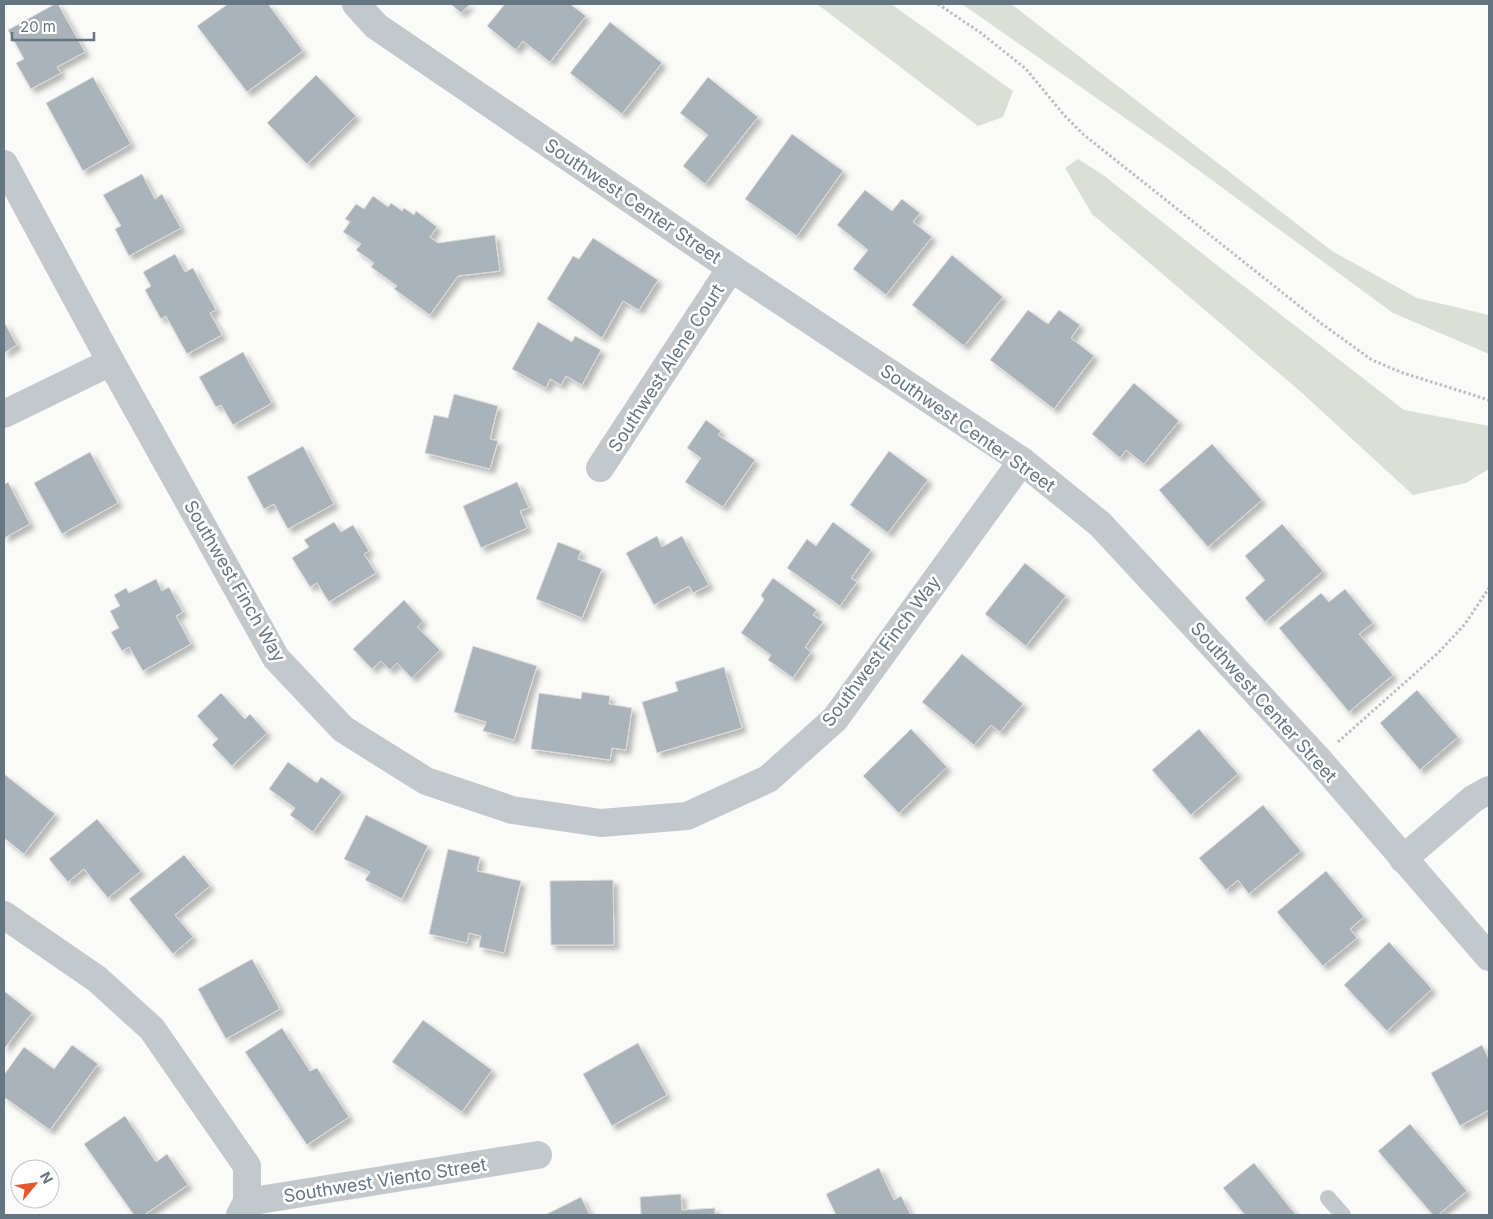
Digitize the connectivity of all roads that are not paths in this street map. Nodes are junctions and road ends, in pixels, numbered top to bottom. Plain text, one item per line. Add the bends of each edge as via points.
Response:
1 (356, 4) edge
2 (4, 164) edge
3 (731, 268) junction
4 (111, 362) junction
5 (4, 414) edge
6 (1022, 460) junction
7 (600, 468) dead end
8 (1489, 790) edge
9 (1403, 859) junction
10 (4, 915) edge
11 (1489, 958) edge
12 (538, 1155) dead end
13 (1328, 1198) dead end
14 (244, 1208) edge
15 (1343, 1215) edge

1 - 3 street, Southwest Center Street via 376,26
2 - 4 street, Southwest Finch Way
3 - 6 street, Southwest Center Street
3 - 7 street, Southwest Alene Court
4 - 5 street
4 - 6 street, Southwest Finch Way via 276,658 343,728 426,780 512,810 600,823 687,816 768,779 835,719
6 - 9 street, Southwest Center Street via 1100,524 1318,759
8 - 9 street via 1473,799
9 - 11 street, Southwest Center Street
10 - 14 street via 97,979 152,1029 247,1166
12 - 14 street, Southwest Viento Street
13 - 15 lane

